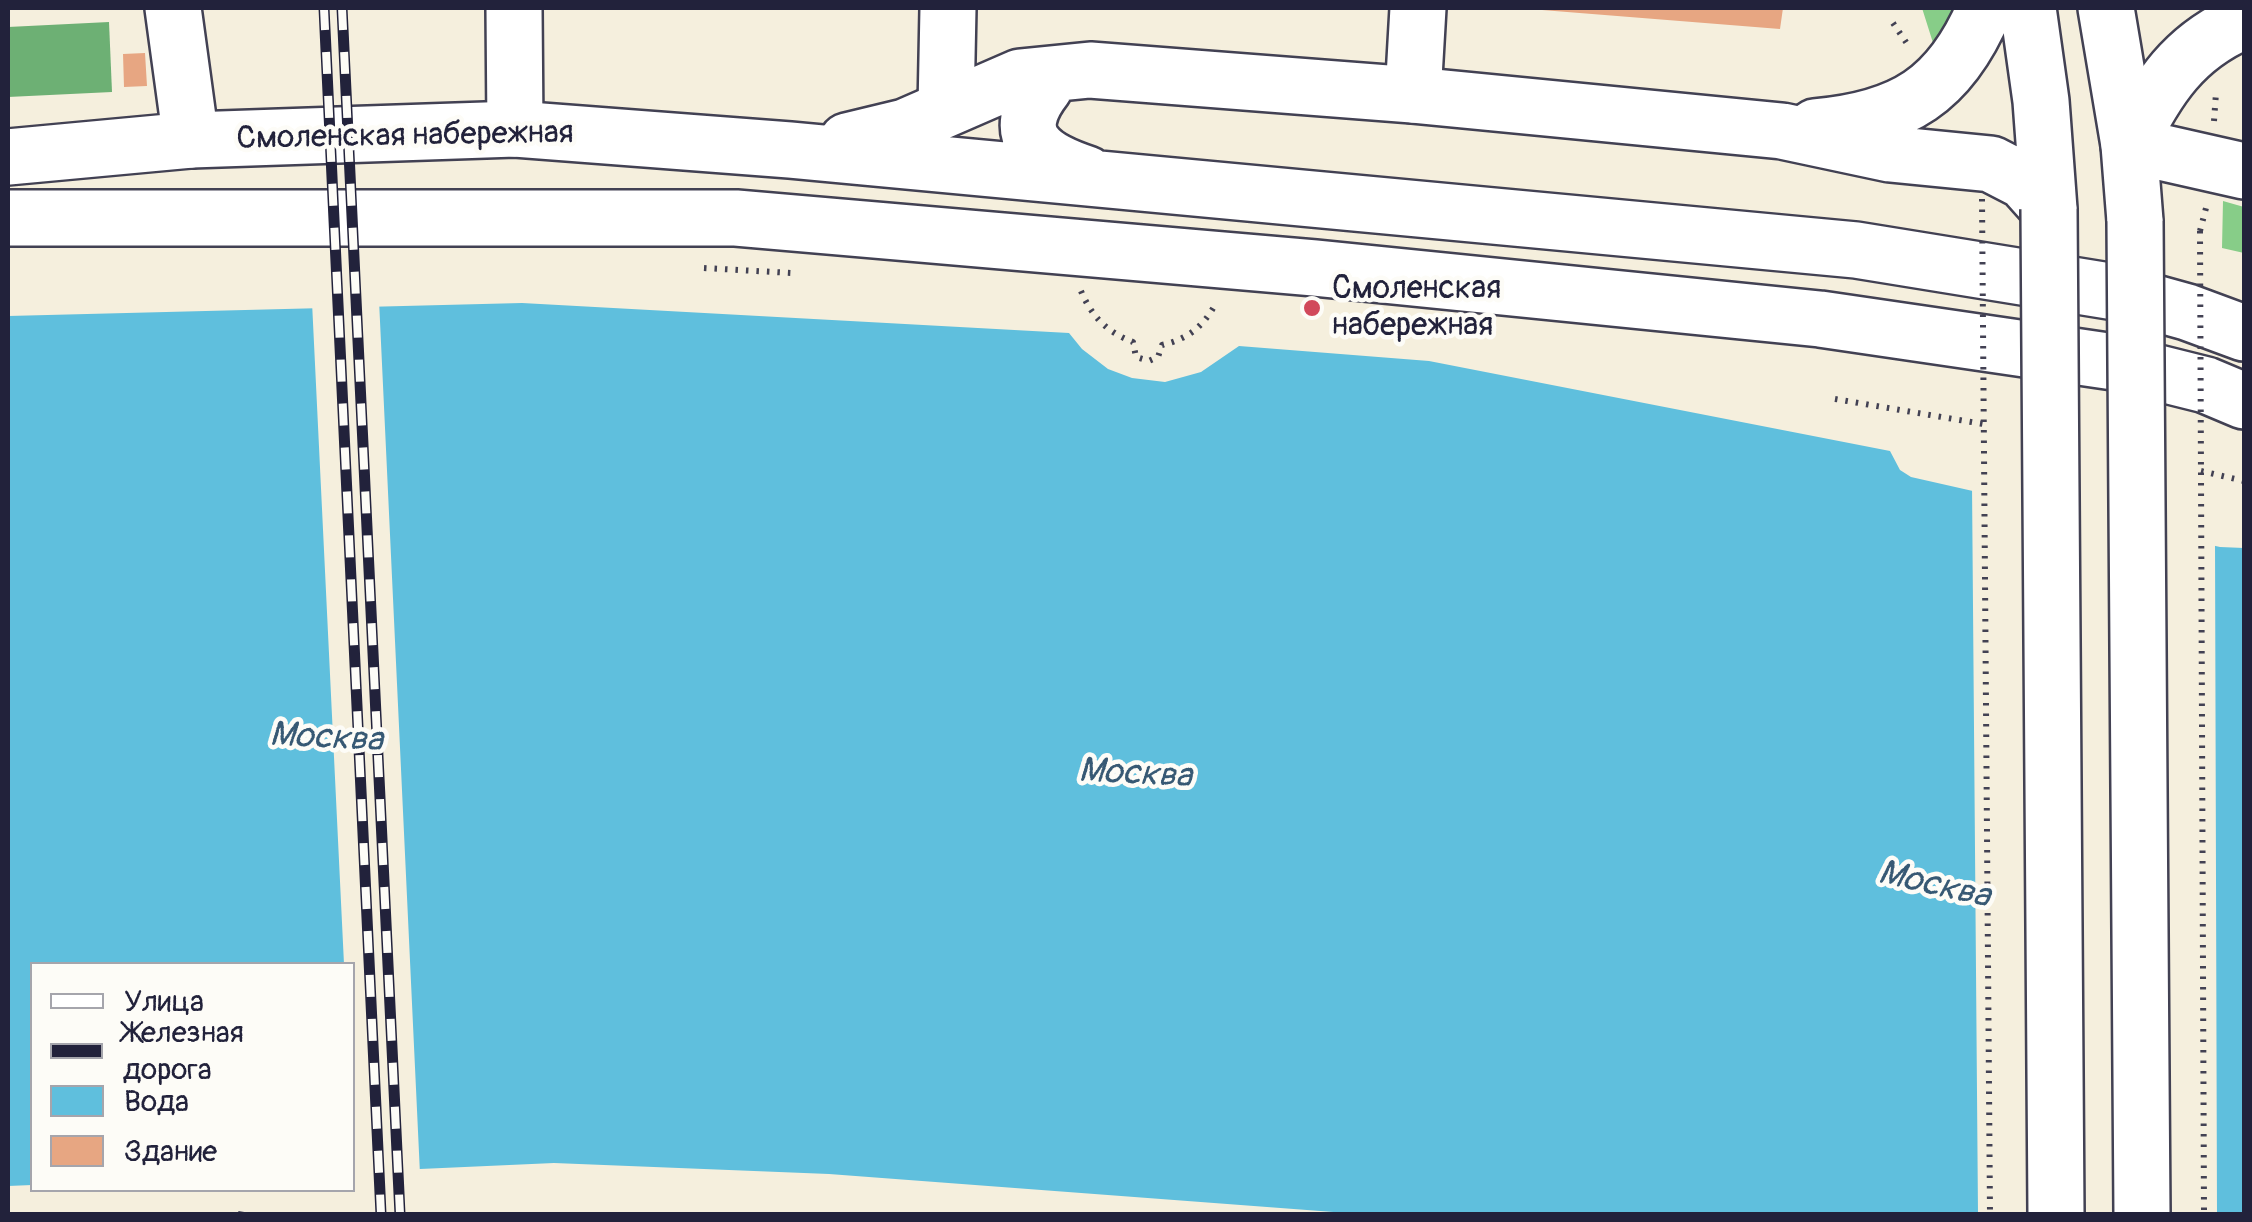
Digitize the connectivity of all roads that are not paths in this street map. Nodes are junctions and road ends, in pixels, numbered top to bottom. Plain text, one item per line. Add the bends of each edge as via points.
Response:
1 (174, 8) edge
2 (514, 8) edge
3 (948, 8) edge
4 (1418, 8) edge
5 (1985, 8) edge
6 (2028, 8) edge
7 (2106, 8) edge
8 (2244, 21) edge
9 (1068, 79) junction
10 (1413, 95) junction
11 (946, 108) junction
12 (515, 129) junction
13 (1782, 130) junction
14 (190, 140) junction
15 (2129, 145) junction
16 (790, 150) junction
17 (8, 157) edge
18 (943, 163) junction
19 (2244, 170) edge
20 (1094, 176) junction
21 (2049, 209) junction
22 (8, 218) edge
23 (736, 218) junction
24 (2244, 333) edge
25 (2244, 401) edge
26 (2056, 1214) edge
27 (2142, 1214) edge

1 - 14 main road
2 - 12 main road
3 - 11 main road
4 - 10 main road
5 - 13 main road via 1936,84 1907,105 1851,124
6 - 21 main road
7 - 15 main road
8 - 15 main road via 2214,34 2184,60
9 - 10 main road
9 - 11 main road via 1020,77
9 - 18 main road via 1011,104
9 - 20 main road via 1032,104 1030,139 1060,165
10 - 13 main road
11 - 16 main road via 905,127
12 - 14 main road, Смоленская набережная
12 - 16 main road, Смоленская набережная
13 - 21 main road via 1890,154 1991,164 2024,181
14 - 17 main road, Смоленская набережная
15 - 19 main road
15 - 27 main road, bridge via 2136,221
16 - 18 main road, Смоленская набережная
18 - 20 main road, Смоленская набережная
18 - 23 main road via 838,200
20 - 24 main road, Смоленская набережная via 1856,250 2115,292
21 - 26 main road, bridge
22 - 23 main road
23 - 25 main road via 1820,320 2114,362

